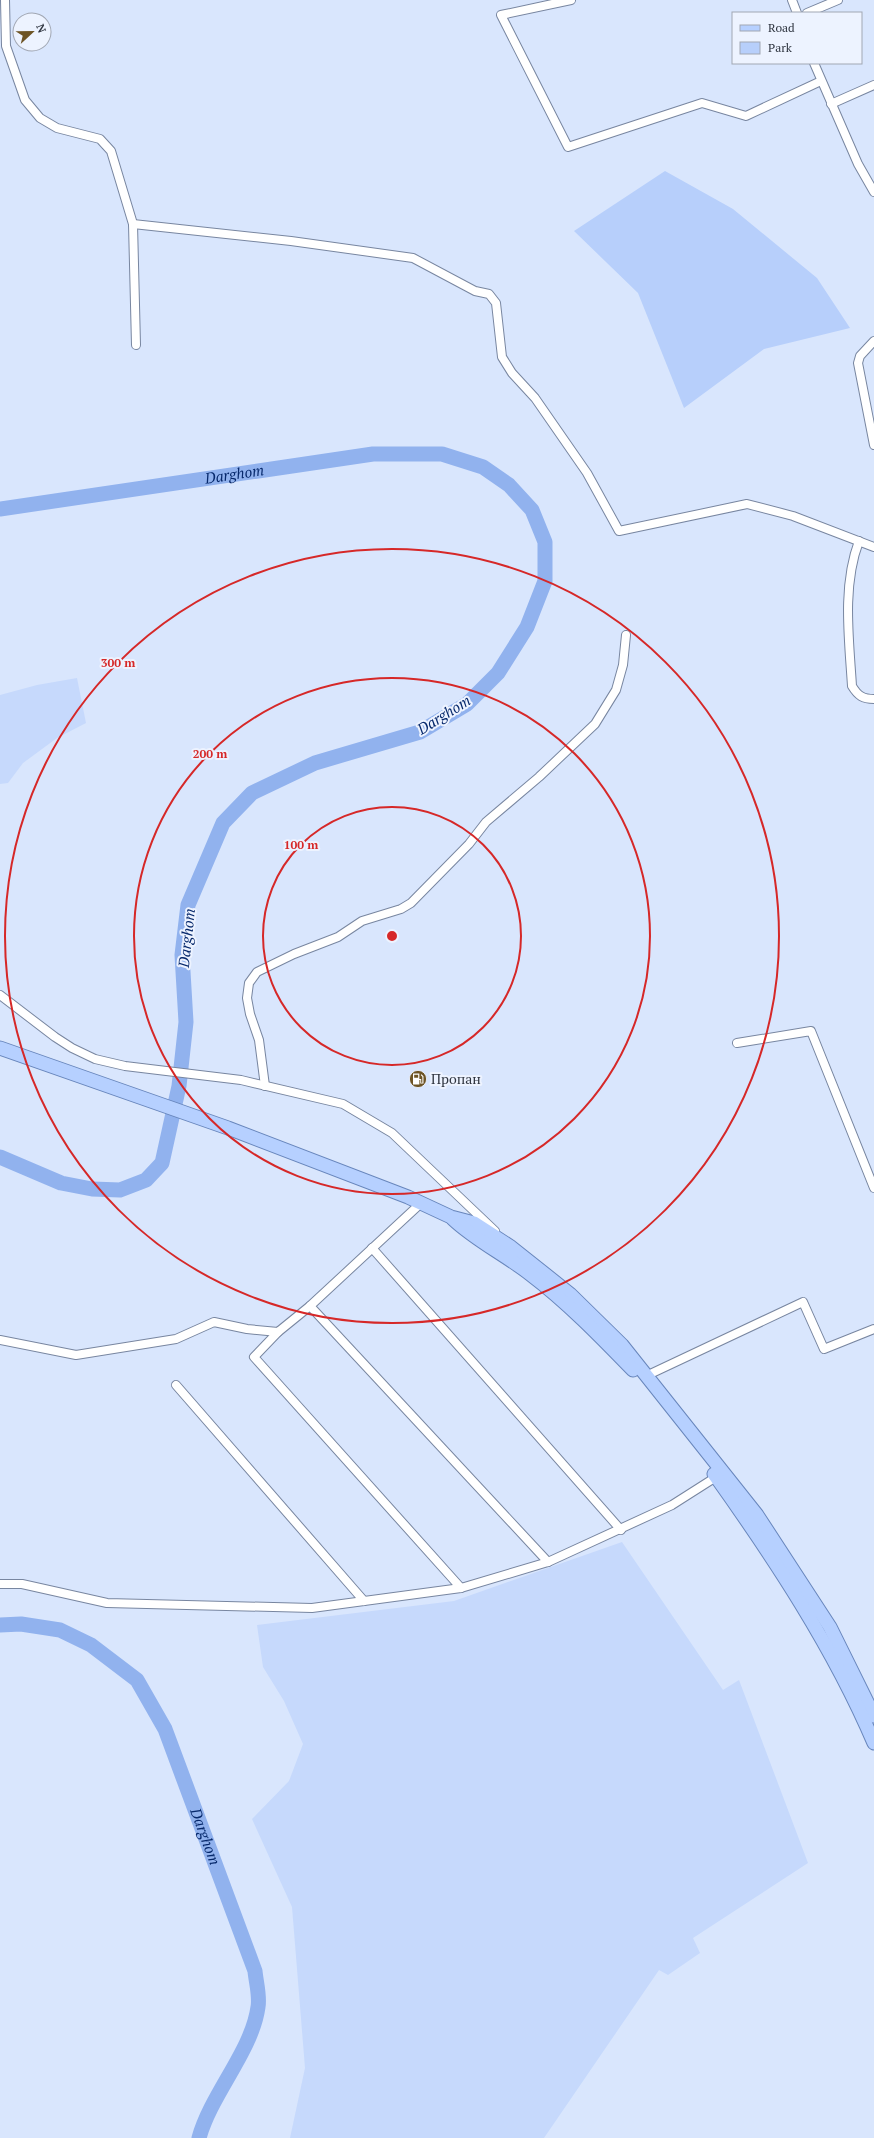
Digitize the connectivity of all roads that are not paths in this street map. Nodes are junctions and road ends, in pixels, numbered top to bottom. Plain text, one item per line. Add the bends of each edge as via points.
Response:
1 (5, 0) edge
2 (571, 0) edge
3 (792, 0) edge
4 (838, 0) edge
5 (797, 12) edge
6 (809, 12) edge
7 (814, 64) edge
8 (821, 81) junction
9 (874, 85) edge
10 (832, 104) junction
11 (873, 189) edge
12 (133, 224) junction
13 (874, 341) edge
14 (136, 345) dead end
15 (874, 445) edge
16 (859, 541) junction
17 (874, 547) edge
18 (626, 635) dead end
19 (874, 699) edge
20 (0, 995) edge
21 (737, 1043) dead end
22 (0, 1048) edge
23 (265, 1086) junction
24 (874, 1188) edge
25 (420, 1204) junction
26 (451, 1217) junction
27 (511, 1247) junction
28 (372, 1248) junction
29 (310, 1306) junction
30 (874, 1329) edge
31 (278, 1332) junction
32 (0, 1340) edge
33 (648, 1375) junction
34 (176, 1384) dead end
35 (716, 1477) junction
36 (621, 1530) junction
37 (548, 1562) junction
38 (0, 1584) edge
39 (461, 1588) junction
40 (364, 1601) junction
41 (837, 1653) junction
42 (874, 1716) edge
43 (874, 1743) edge

1 - 12 street via 6,46 25,100 40,118 57,128 100,139 111,151
2 - 8 street via 501,15 568,146 702,103 746,116
3 - 5 street
4 - 6 street
7 - 8 street
8 - 10 street
9 - 10 street
10 - 11 street
12 - 14 street
12 - 16 street via 291,241 413,258 475,291 489,294 496,303 502,357 512,373 535,398 587,473 619,531 747,504 793,516
13 - 15 street via 860,356 858,363
16 - 17 street
16 - 19 street via 854,556 848,612 852,686 864,699
18 - 23 street via 623,665 616,690 595,724 486,822 469,844 411,903 401,909 362,921 338,937 257,972 249,983 247,998 259,1040
20 - 23 street via 36,1024 72,1048 95,1059 125,1066 241,1080
21 - 24 street via 810,1031
22 - 25 main road via 228,1128 408,1197
23 - 27 street via 343,1104 386,1129
25 - 26 main road
25 - 28 street
26 - 27 main road via 474,1223
26 - 35 main road via 467,1232 506,1256 542,1283 606,1342 645,1382
27 - 33 main road via 570,1294 622,1344
28 - 29 street
28 - 36 street
29 - 31 street
29 - 37 street
30 - 33 street via 824,1349 803,1302
31 - 32 street via 214,1322 176,1339 76,1355
31 - 39 street via 254,1357
33 - 41 main road via 757,1515 830,1628
34 - 40 street
35 - 36 street via 672,1505
35 - 41 main road
36 - 37 street
37 - 39 street
38 - 40 street via 22,1584 107,1602 312,1608
39 - 40 street
41 - 42 main road
41 - 43 main road

